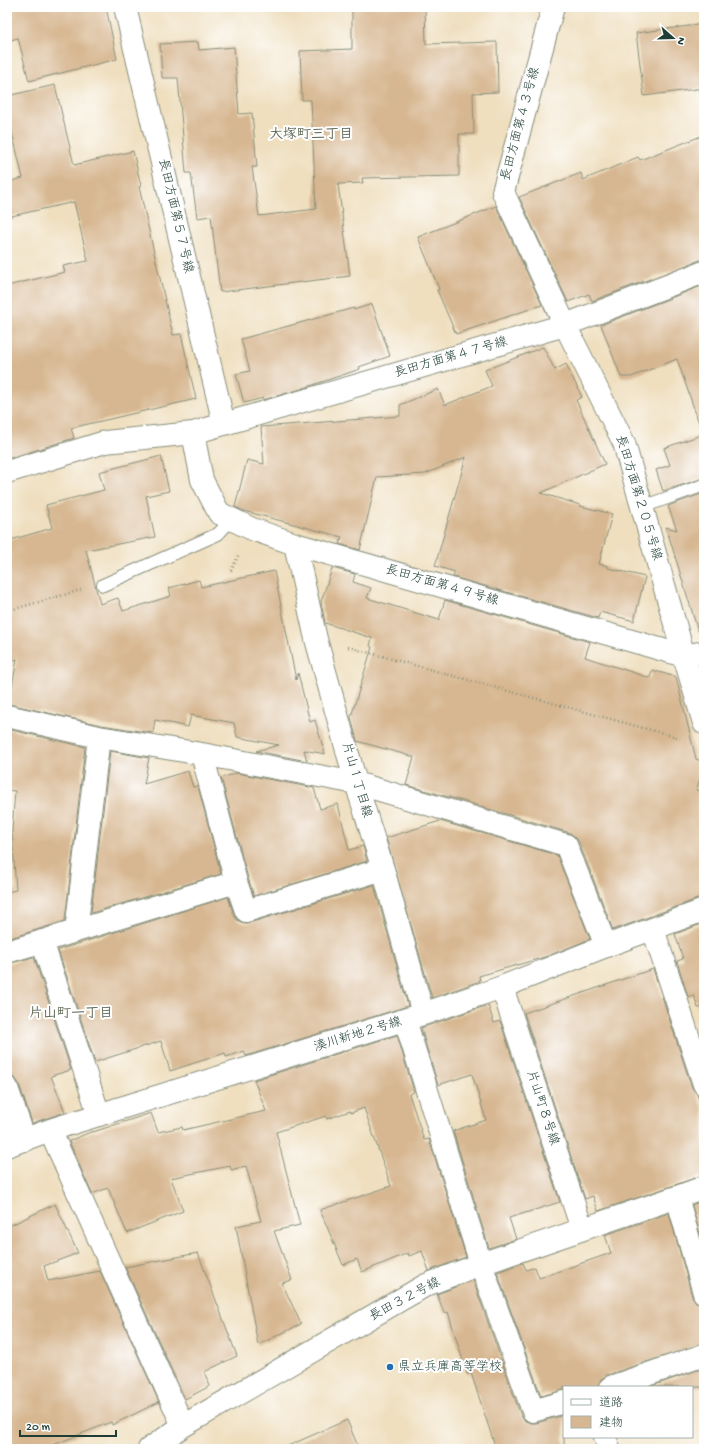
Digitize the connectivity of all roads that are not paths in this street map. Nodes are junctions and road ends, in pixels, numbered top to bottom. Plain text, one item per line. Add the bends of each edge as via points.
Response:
1 (125, 7) edge
2 (553, 7) edge
3 (704, 272) edge
4 (565, 325) junction
5 (224, 424) junction
6 (193, 433) junction
7 (7, 472) edge
8 (704, 485) edge
9 (642, 507) junction
10 (232, 519) junction
11 (295, 544) junction
12 (103, 584) road end
13 (694, 654) edge
14 (7, 716) edge
15 (704, 723) edge
16 (98, 737) junction
17 (202, 754) junction
18 (356, 783) junction
19 (383, 869) junction
20 (236, 882) junction
21 (704, 910) edge
22 (653, 929) junction
23 (76, 931) junction
24 (42, 941) junction
25 (606, 946) junction
26 (7, 952) edge
27 (502, 987) junction
28 (414, 1017) junction
29 (704, 1084) edge
30 (7, 1088) edge
31 (99, 1115) junction
32 (50, 1130) junction
33 (16, 1143) edge
34 (704, 1187) edge
35 (678, 1197) junction
36 (582, 1229) junction
37 (482, 1264) junction
38 (704, 1293) edge
39 (704, 1356) edge
40 (614, 1386) edge
41 (563, 1402) edge
42 (183, 1426) junction
43 (605, 1438) edge
44 (149, 1449) edge
45 (609, 1449) edge

1 - 5 street, 長田方面第５７号線
2 - 4 street, 長田方面第４３号線 via 503,192
3 - 4 street, 長田方面第４７号線
4 - 5 street, 長田方面第４７号線
4 - 9 street, 長田方面第２０５号線 via 624,443
5 - 6 street, 長田方面第４７号線
6 - 7 street, 長田方面第４７号線 via 105,442
6 - 10 street, 長田方面第４９号線 via 202,480 219,513
8 - 9 lane
9 - 13 street, 長田方面第２０５号線
10 - 11 street, 長田方面第４９号線
10 - 12 lane via 218,534
11 - 13 street, 長田方面第４９号線
11 - 18 street, 片山１丁目線 via 316,639
13 - 15 street
14 - 16 street
16 - 17 street
16 - 23 street
17 - 18 street
17 - 20 street
18 - 19 street, 片山１丁目線
18 - 25 street via 566,845
19 - 20 street via 246,911
19 - 28 street, 片山１丁目線
20 - 23 street
21 - 22 street, 湊川新地２号線
22 - 25 street, 湊川新地２号線
22 - 29 street
23 - 24 street
24 - 26 street
24 - 31 street
25 - 27 street, 湊川新地２号線
27 - 28 street, 湊川新地２号線
27 - 36 street, 片山町８号線
28 - 31 street, 湊川新地２号線
28 - 37 street, 片山１丁目線
30 - 33 street
31 - 32 street, 湊川新地２号線
32 - 33 street, 湊川新地２号線
32 - 42 street
34 - 35 street, 長田３２号線
35 - 36 street, 長田３２号線
35 - 38 street
36 - 37 street, 長田３２号線
37 - 41 street, 片山１丁目線 via 533,1411
37 - 42 street, 長田３２号線 via 426,1285
39 - 40 street
42 - 44 street, 長田３２号線
43 - 45 street

